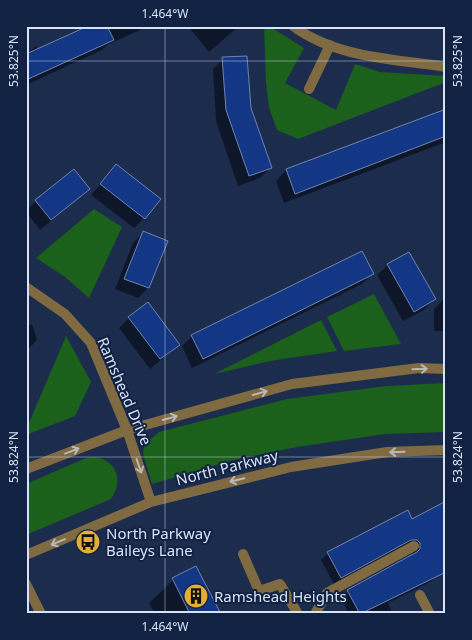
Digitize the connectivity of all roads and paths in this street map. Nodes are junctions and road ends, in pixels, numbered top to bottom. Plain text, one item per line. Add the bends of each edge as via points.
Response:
1 (293, 26) edge
2 (330, 45) junction
3 (446, 67) edge
4 (309, 89) dead end
5 (26, 287) edge
6 (446, 369) edge
7 (127, 430) junction
8 (446, 450) edge
9 (26, 469) edge
10 (151, 502) junction
11 (414, 546) dead end
12 (243, 554) dead end
13 (26, 555) edge
14 (26, 584) edge
15 (420, 595) dead end
16 (41, 614) edge
17 (298, 614) edge
18 (315, 614) edge
19 (430, 614) edge

1 - 2 street
2 - 3 street via 352,53
2 - 4 street
5 - 7 street, Ramshead Drive via 65,314 91,343
7 -> 6 street via 292,384 419,368
9 -> 7 street
7 -> 10 street, Ramshead Drive
8 -> 10 street, North Parkway via 387,452 291,466
10 -> 13 street, North Parkway
11 - 18 street via 327,593
12 - 17 street via 259,591 280,584
14 - 16 street
15 - 19 street

